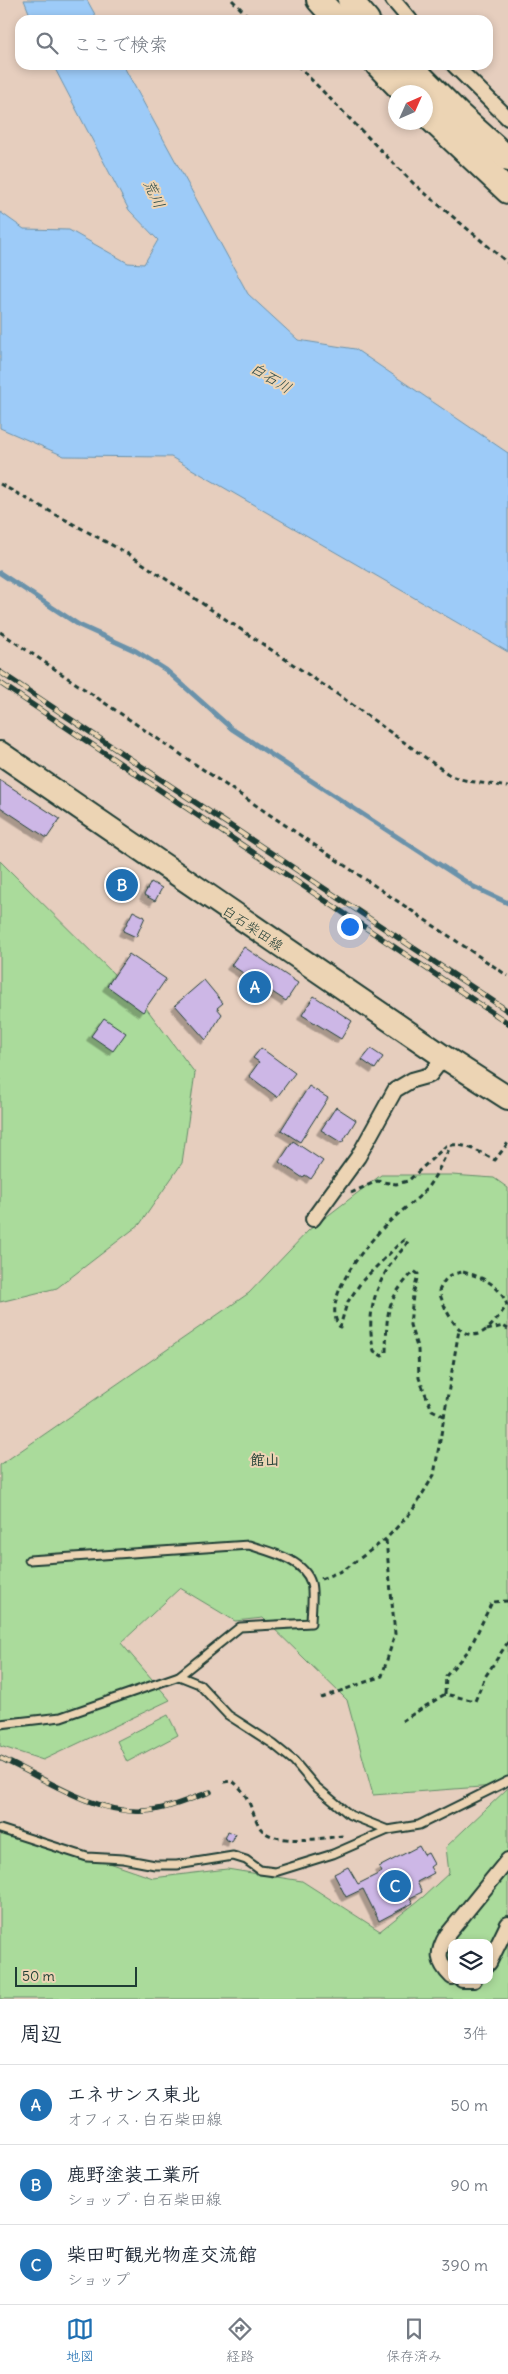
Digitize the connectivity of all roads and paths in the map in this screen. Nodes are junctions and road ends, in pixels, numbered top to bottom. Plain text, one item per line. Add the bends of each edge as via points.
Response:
1 (232, 0) edge
2 (319, 0) edge
3 (350, 0) edge
4 (393, 0) edge
5 (247, 15) edge
6 (332, 15) edge
7 (363, 15) edge
8 (406, 15) edge
9 (301, 70) edge
10 (383, 70) edge
11 (414, 70) edge
12 (459, 70) edge
13 (397, 85) edge
14 (508, 118) edge
15 (433, 121) edge
16 (508, 160) edge
17 (508, 191) edge
18 (508, 262) edge
19 (0, 484) edge
20 (0, 632) edge
21 (0, 753) edge
22 (508, 787) edge
23 (508, 976) edge
24 (444, 1057) junction
25 (508, 1098) edge
26 (508, 1142) edge
27 (452, 1144) junction
28 (350, 1194) dead end
29 (313, 1219) dead end
30 (508, 1329) edge
31 (459, 1330) junction
32 (486, 1330) junction
33 (444, 1416) junction
34 (386, 1539) junction
35 (29, 1560) dead end
36 (311, 1583) junction
37 (508, 1601) edge
38 (508, 1642) edge
39 (179, 1676) junction
40 (445, 1694) junction
41 (321, 1698) dead end
42 (402, 1721) dead end
43 (0, 1724) edge
44 (508, 1781) edge
45 (224, 1782) dead end
46 (0, 1829) edge
47 (388, 1830) junction
48 (366, 1839) junction
49 (508, 1860) edge
50 (508, 1924) edge
51 (493, 1955) edge
52 (448, 1973) edge

1 - 5 path
2 - 6 highway
3 - 7 highway
4 - 8 street
9 - 18 path via 414,184
10 - 13 highway
11 - 16 highway
12 - 14 street
15 - 17 highway
19 - 22 path via 130,555 332,691 451,776 467,783
20 - 23 path
21 - 24 main road, 白石柴田線
24 - 25 main road, 白石柴田線
24 - 29 street via 430,1075 395,1090 358,1157
26 - 27 path via 495,1160 469,1146
27 - 28 path via 408,1181 396,1184 376,1181
27 - 33 path via 427,1188 385,1225 358,1257 335,1303 335,1321 340,1327 347,1303 362,1281 398,1244 408,1241 384,1275 376,1294 370,1315 370,1338 374,1351 382,1356 386,1353 391,1300 414,1272 418,1274 410,1325 418,1350 419,1378 432,1410
30 - 32 path via 503,1326
31 - 32 path via 472,1334
31 - 32 path via 443,1305 439,1291 445,1278 463,1272 492,1284 503,1294 507,1305
31 - 33 path
33 - 34 path via 434,1475 412,1511
34 - 36 path via 344,1570
34 - 41 path via 395,1634 382,1676
35 - 36 lane via 249,1545 299,1565
36 - 39 lane via 311,1623 240,1628
37 - 40 path via 492,1602 469,1650 446,1676
38 - 40 path via 485,1677 475,1701
39 - 43 lane via 61,1717
39 - 47 lane via 199,1684 228,1716 294,1761 315,1786 350,1815
40 - 42 path
44 - 47 lane via 419,1825
45 - 48 path via 232,1781 243,1788 260,1829 271,1836 305,1841 348,1836
46 - 48 lane via 87,1857 122,1859 155,1866 233,1856 260,1870 274,1872 333,1854
47 - 48 lane
49 - 52 street via 440,1946 439,1956
50 - 51 street

